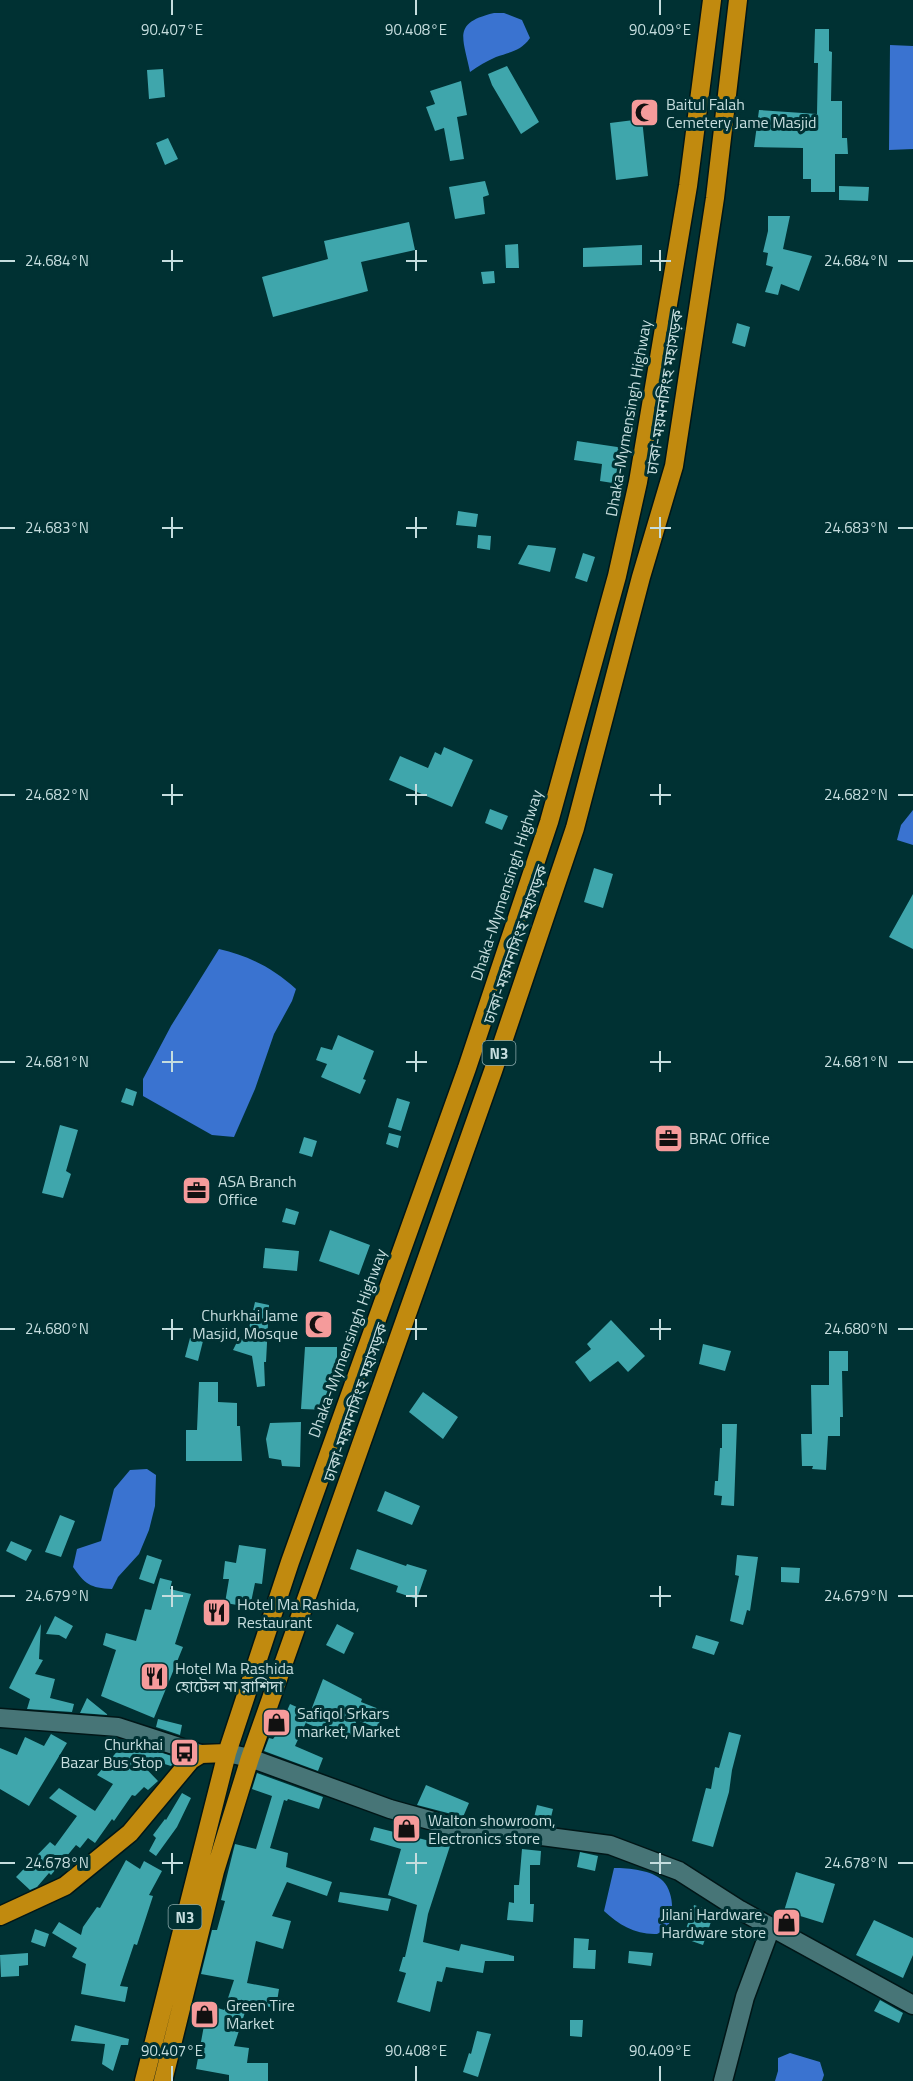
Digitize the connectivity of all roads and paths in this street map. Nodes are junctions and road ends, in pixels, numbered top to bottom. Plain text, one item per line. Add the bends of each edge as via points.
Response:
1 (712, 0) edge
2 (738, 0) edge
3 (0, 1718) edge
4 (227, 1753) junction
5 (201, 1754) junction
6 (250, 1758) junction
7 (0, 1916) edge
8 (771, 1927) junction
9 (913, 2005) edge
10 (144, 2081) edge
11 (163, 2081) edge
12 (723, 2081) edge

1 - 4 highway, Dhaka-Mymensingh Highway / N3 via 688,186 638,482 577,722 549,822 467,1068 290,1562
2 - 6 highway, ঢাকা-ময়মনসিংহ মহাসড়ক / N3 via 715,198 674,466 575,828
3 - 5 street via 118,1727
4 - 5 highway
4 - 6 street
4 - 10 highway, N3
5 - 7 highway via 185,1766 130,1833 65,1886
6 - 8 street via 390,1809 462,1829 610,1845 679,1871
6 - 11 highway, ঢাকা-ময়মনসিংহ মহাসড়ক / N3 via 215,1871
8 - 9 street
8 - 12 street via 745,1997

